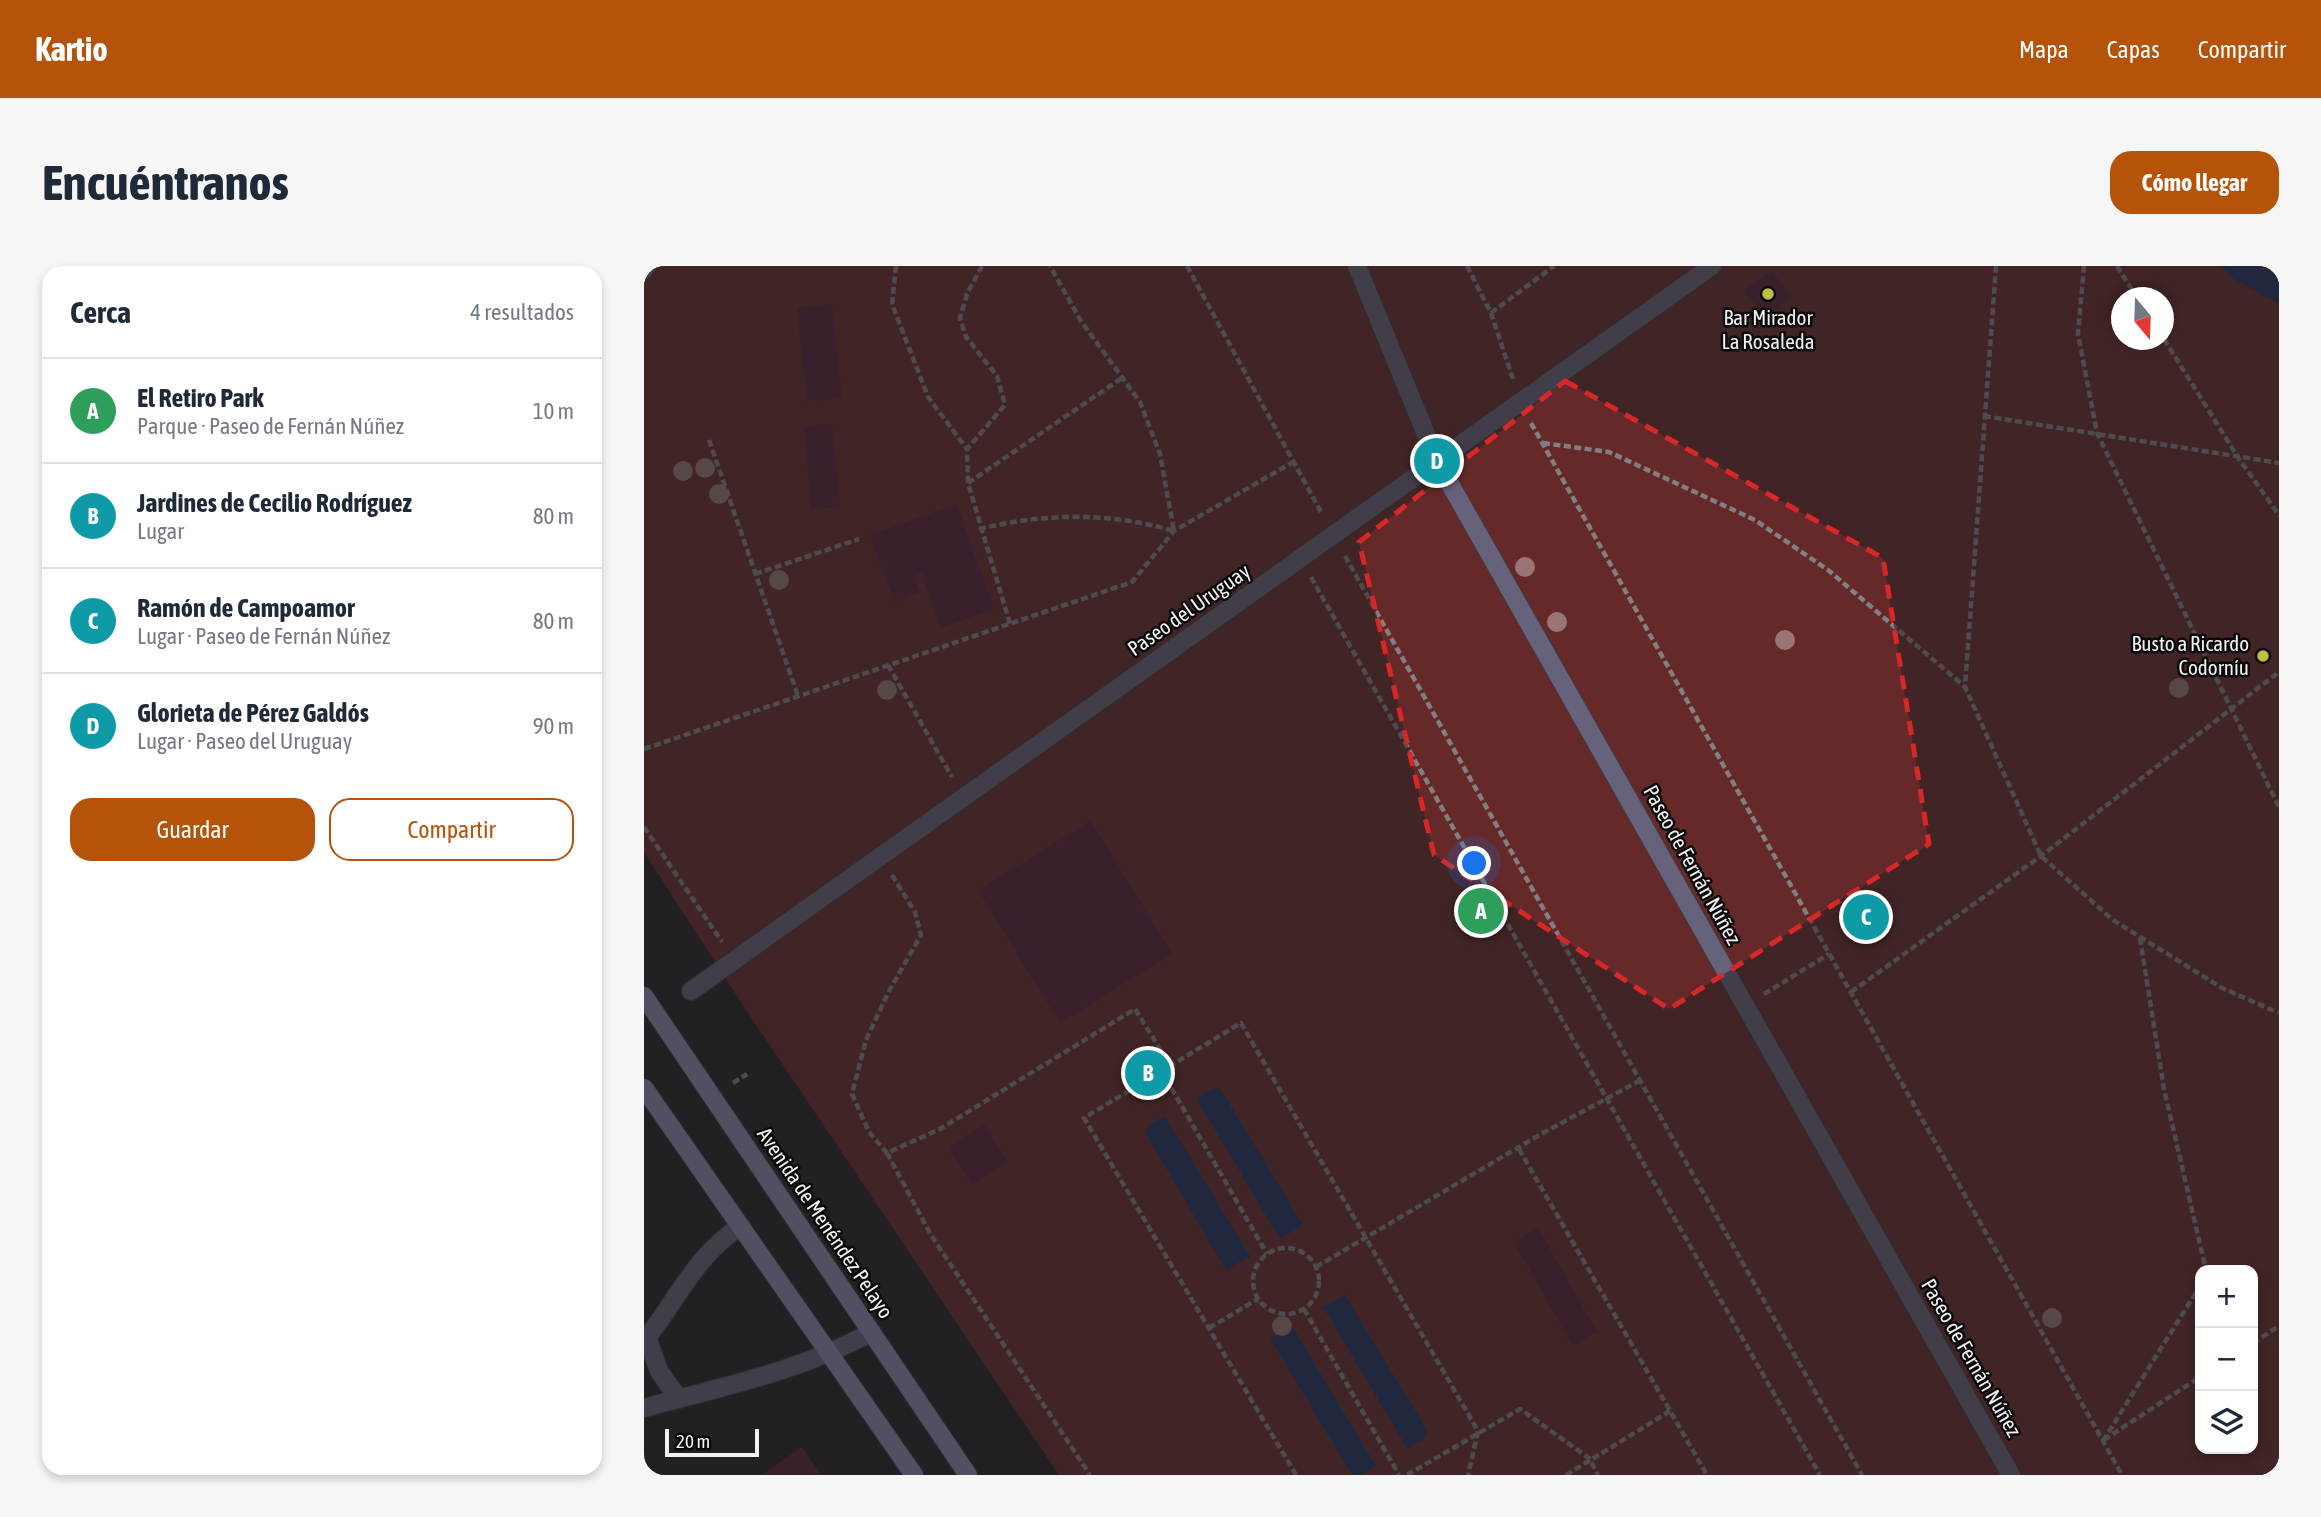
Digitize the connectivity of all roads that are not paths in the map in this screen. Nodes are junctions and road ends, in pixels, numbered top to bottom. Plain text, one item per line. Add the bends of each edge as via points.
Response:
1 (648, 266) edge
2 (1357, 266) edge
3 (1713, 266) edge
4 (644, 270) edge
5 (1437, 461) junction
6 (691, 991) dead end
7 (644, 996) edge
8 (644, 1088) edge
9 (741, 1226) junction
10 (872, 1332) junction
11 (646, 1339) edge
12 (832, 1354) junction
13 (679, 1399) junction
14 (644, 1408) edge
15 (914, 1475) edge
16 (968, 1475) edge
17 (2011, 1475) edge

1 - 4 street
2 - 5 street, Paseo de Fernán Núñez
3 - 5 street, Paseo del Uruguay
5 - 6 street, Paseo del Uruguay
5 - 17 street, Paseo de Fernán Núñez
7 - 10 main road, Avenida de Menéndez Pelayo
8 - 9 main road
9 - 11 street via 703,1258
9 - 12 main road
10 - 12 street
10 - 16 main road, Avenida de Menéndez Pelayo
11 - 13 street via 659,1371
12 - 13 street
12 - 15 main road
13 - 14 street

